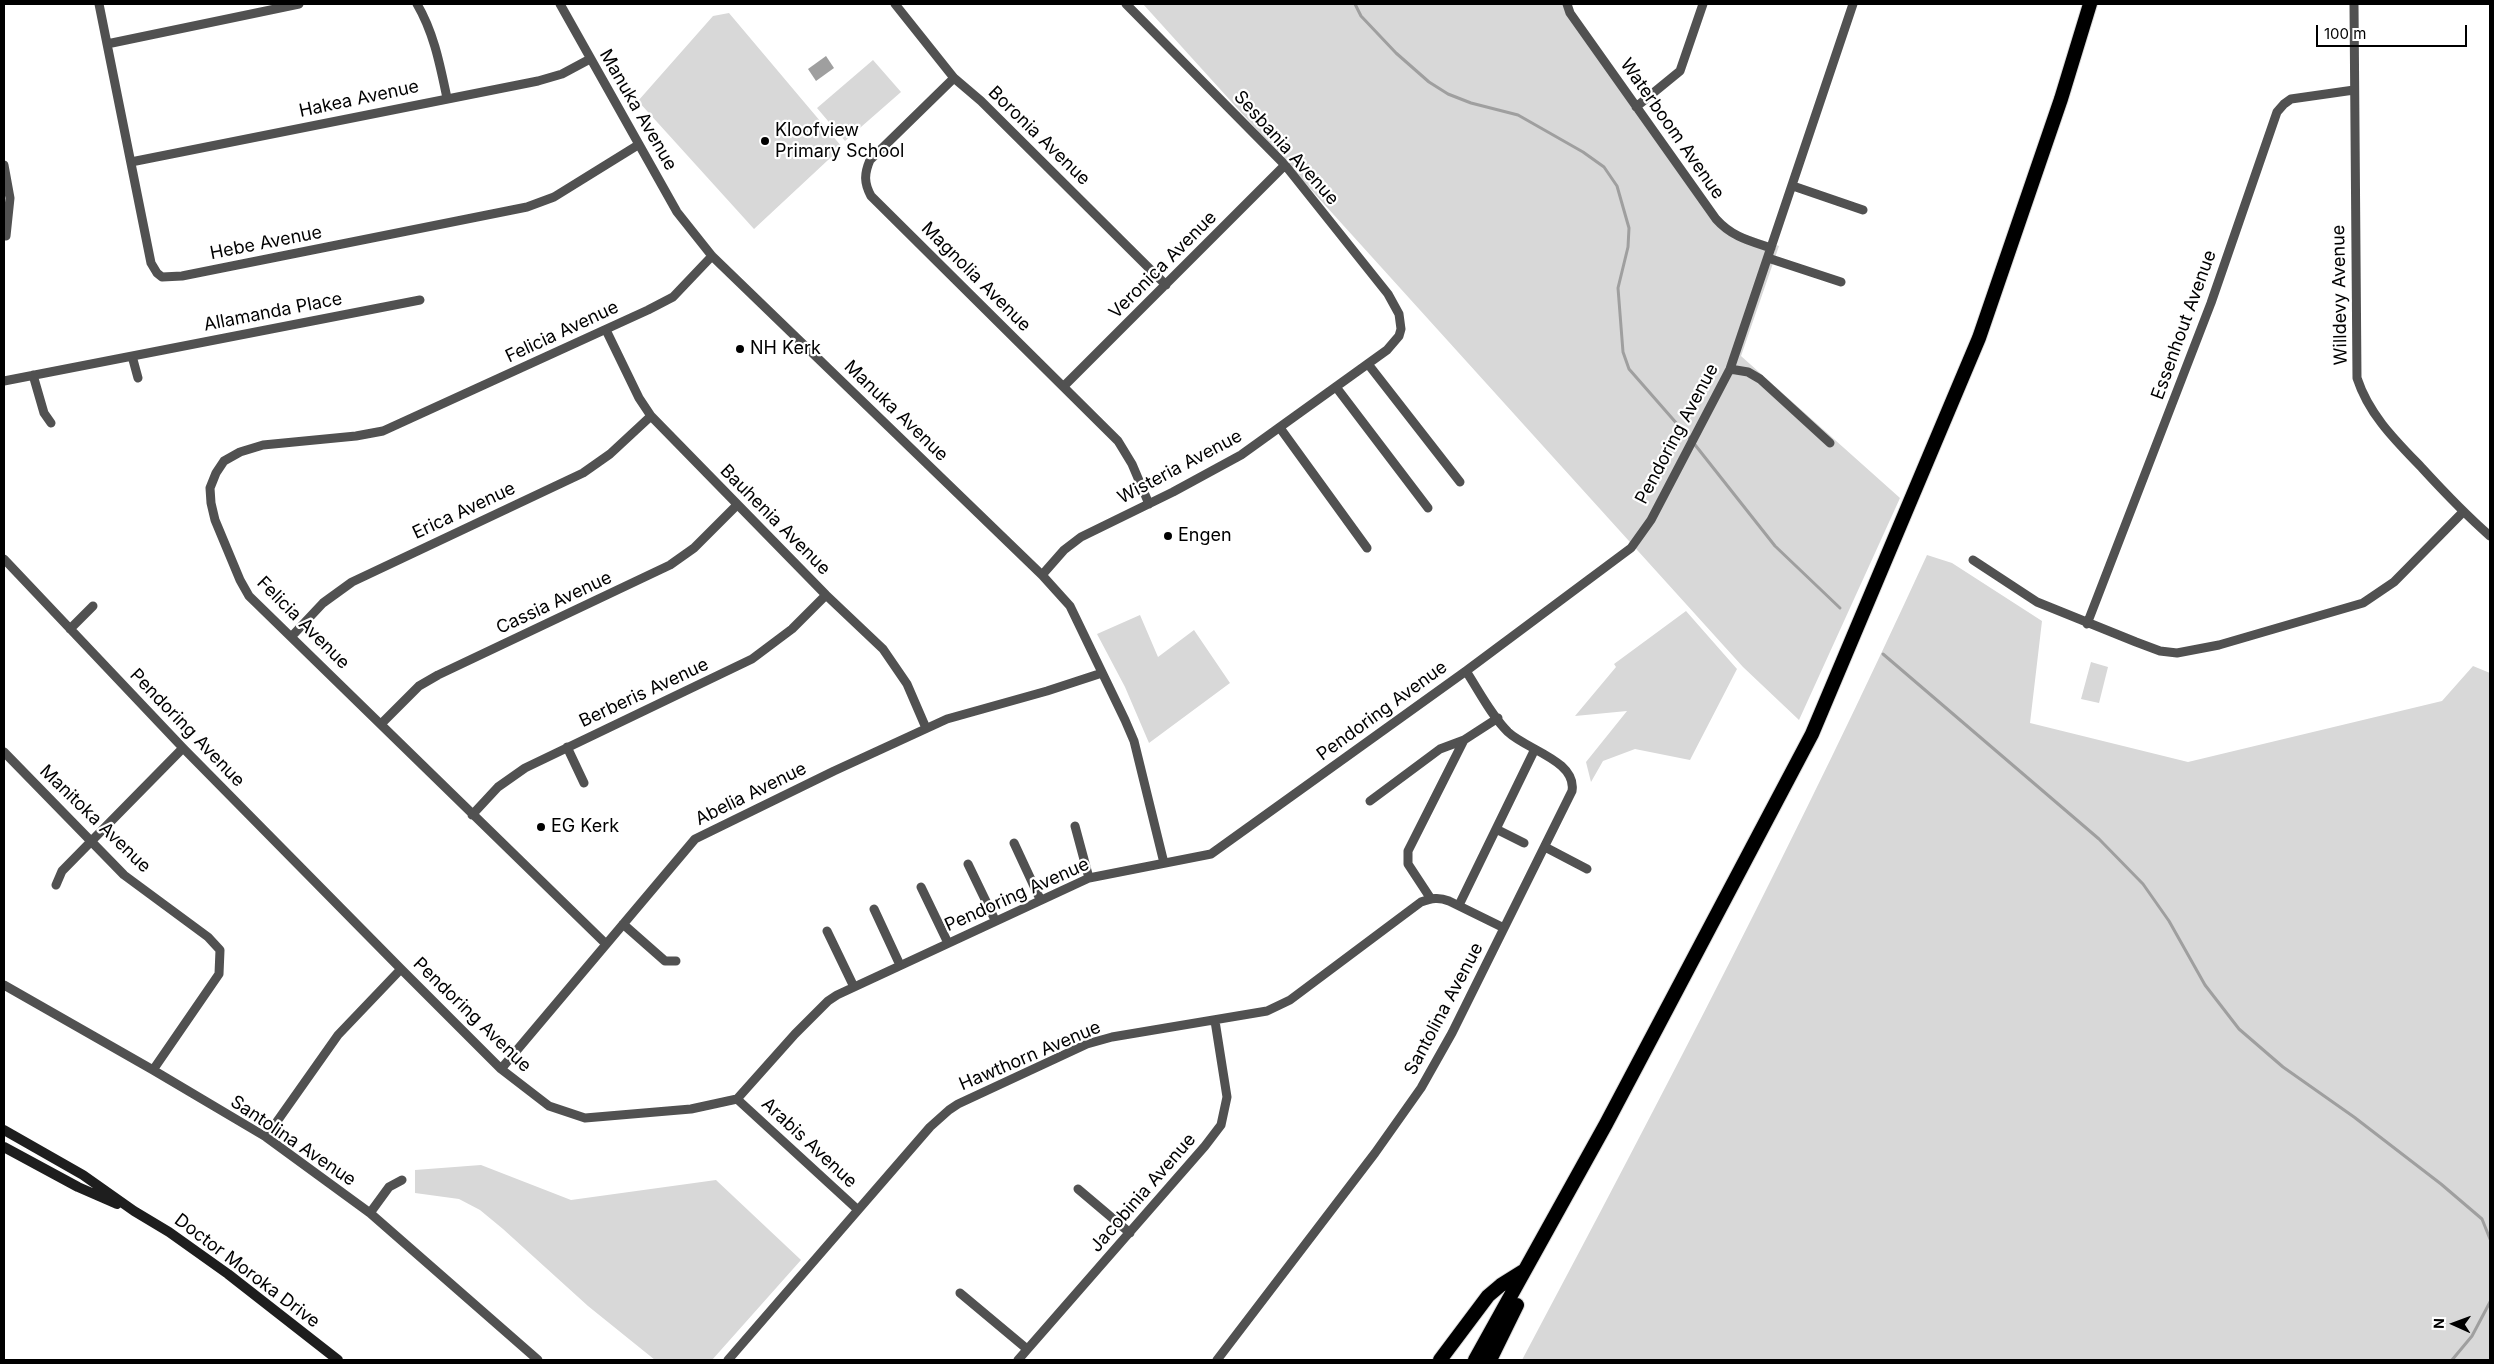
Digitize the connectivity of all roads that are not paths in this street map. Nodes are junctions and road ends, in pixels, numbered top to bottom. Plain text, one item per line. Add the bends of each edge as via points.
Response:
1 (99, 4) edge
2 (299, 4) edge
3 (417, 4) edge
4 (560, 4) edge
5 (895, 4) edge
6 (1126, 4) edge
7 (1567, 4) edge
8 (1704, 4) edge
9 (1852, 4) edge
10 (2090, 4) edge
11 (2354, 4) edge
12 (252, 8) edge
13 (107, 44) junction
14 (590, 59) junction
15 (954, 78) junction
16 (2354, 90) junction
17 (447, 98) junction
18 (1636, 107) junction
19 (638, 145) junction
20 (131, 162) junction
21 (4, 165) edge
22 (1285, 165) junction
23 (1792, 186) junction
24 (1863, 210) dead end
25 (6, 236) dead end
26 (1771, 248) junction
27 (712, 256) junction
28 (1768, 258) junction
29 (1841, 282) dead end
30 (1166, 285) junction
31 (420, 300) dead end
32 (1401, 329) joint
33 (606, 330) junction
34 (132, 356) junction
35 (1368, 364) junction
36 (1730, 368) junction
37 (34, 375) junction
38 (138, 378) dead end
39 (4, 381) edge
40 (1064, 386) junction
41 (1336, 387) junction
42 (651, 416) junction
43 (51, 423) dead end
44 (1280, 428) junction
45 (1830, 443) dead end
46 (1460, 482) dead end
47 (1149, 504) junction
48 (738, 505) junction
49 (1428, 508) dead end
50 (2463, 512) junction
51 (2490, 536) edge
52 (1367, 548) dead end
53 (4, 560) edge
54 (1974, 560) dead end
55 (1042, 575) junction
56 (826, 594) junction
57 (93, 606) dead end
58 (2087, 624) junction
59 (70, 630) junction
60 (292, 636) junction
61 (1466, 671) junction
62 (1102, 673) junction
63 (1498, 718) junction
64 (381, 724) junction
65 (926, 728) junction
66 (1464, 740) junction
67 (567, 747) junction
68 (183, 748) junction
69 (1534, 751) junction
70 (4, 752) edge
71 (584, 783) dead end
72 (1370, 801) dead end
73 (472, 815) junction
74 (1075, 826) dead end
75 (1496, 829) junction
76 (90, 841) junction
77 (1014, 843) dead end
78 (1524, 843) dead end
79 (1545, 847) junction
80 (1164, 863) junction
81 (968, 864) dead end
82 (1587, 869) dead end
83 (1089, 878) junction
84 (56, 885) dead end
85 (921, 887) dead end
86 (1431, 898) junction
87 (1040, 899) junction
88 (1459, 905) junction
89 (874, 909) dead end
90 (995, 920) junction
91 (623, 924) junction
92 (1504, 928) junction
93 (828, 931) dead end
94 (948, 943) junction
95 (606, 944) junction
96 (676, 961) dead end
97 (900, 965) junction
98 (401, 969) junction
99 (4, 985) edge
100 (854, 986) junction
101 (1215, 1020) junction
102 (501, 1069) junction
103 (153, 1070) junction
104 (737, 1100) junction
105 (4, 1130) edge
106 (266, 1137) junction
107 (4, 1148) edge
108 (402, 1180) dead end
109 (1078, 1189) dead end
110 (858, 1210) junction
111 (134, 1211) junction
112 (370, 1213) junction
113 (1130, 1233) junction
114 (1528, 1268) junction
115 (960, 1293) dead end
116 (1027, 1349) junction
117 (338, 1360) edge
118 (538, 1360) edge
119 (728, 1360) edge
120 (1018, 1360) edge
121 (1217, 1360) edge
122 (1440, 1360) edge
123 (1475, 1360) edge
124 (1490, 1360) edge

1 - 13 street, Hebe Avenue
2 - 12 street
3 - 17 street via 435,44
4 - 14 street, Manuka Avenue
5 - 15 street, Boronia Avenue
6 - 22 street, Sesbania Avenue
7 - 18 street, Waterboom Avenue via 1570,13
8 - 18 street via 1680,71
9 - 23 street, Pendoring Avenue
10 - 114 highway via 1979,338 1812,734
11 - 16 street, Willdevy Avenue
12 - 13 street
13 - 20 street, Hebe Avenue
14 - 17 street, Hakea Avenue via 562,74 538,81
14 - 19 street, Manuka Avenue
15 - 30 street, Boronia Avenue
15 - 40 street, Magnolia Avenue via 870,160 866,186 871,196
16 - 50 street, Willdevy Avenue via 2357,378 2367,402 2398,445
16 - 58 street, Essenhout Avenue via 2291,99 2280,107 2275,116 2207,312
17 - 20 street, Hakea Avenue
18 - 26 street, Waterboom Avenue via 1721,225 1739,238
19 - 20 street, Hebe Avenue via 554,197 534,205 171,277 162,277 151,263
19 - 27 street, Manuka Avenue via 677,212
21 - 25 street via 10,198
22 - 30 street, Veronica Avenue
22 - 32 street, Sesbania Avenue via 1388,294 1399,314
23 - 24 street
23 - 26 street, Pendoring Avenue
26 - 28 street, Pendoring Avenue
27 - 33 street, Felicia Avenue via 673,296
27 - 55 street, Manuka Avenue
28 - 29 street
28 - 36 street, Pendoring Avenue
30 - 40 street, Veronica Avenue
31 - 34 street, Allamanda Place
32 - 35 street, Wisteria Avenue via 1390,347
33 - 42 street, Bauhenia Avenue
33 - 60 street, Felicia Avenue via 383,431 263,445 224,461 210,488 215,520 249,596
34 - 37 street, Allamanda Place
34 - 38 street
35 - 41 street, Wisteria Avenue
35 - 46 street
36 - 45 street via 1760,379
36 - 61 street, Pendoring Avenue via 1651,520 1635,543
37 - 39 street, Allamanda Place
37 - 43 street via 44,413
40 - 47 street, Magnolia Avenue via 1118,441
41 - 44 street, Wisteria Avenue
41 - 49 street
42 - 48 street, Bauhenia Avenue
42 - 60 street, Erica Avenue via 610,454 583,473 352,582 323,603
44 - 47 street, Wisteria Avenue via 1215,471
44 - 52 street
47 - 55 street, Wisteria Avenue via 1081,537 1064,550
48 - 56 street, Bauhenia Avenue
48 - 64 street, Cassia Avenue via 694,548 670,565 438,675 419,686
50 - 51 street, Willdevy Avenue
50 - 58 street via 2394,582 2376,596 2347,609 2219,645 2177,653 2160,651
53 - 59 street, Pendoring Avenue
54 - 58 street via 2028,597
55 - 62 street, Manuka Avenue via 1070,606
56 - 65 street, Bauhenia Avenue via 868,633 897,668
56 - 67 street, Berberis Avenue via 792,629 752,660
57 - 59 street
59 - 68 street, Pendoring Avenue
60 - 64 street, Felicia Avenue
61 - 63 street, Santolina Avenue
61 - 80 street, Pendoring Avenue via 1211,854
62 - 65 street, Abelia Avenue
62 - 80 street, Manuka Avenue via 1134,741
63 - 66 street
63 - 69 street, Santolina Avenue via 1507,731
64 - 73 street, Felicia Avenue
65 - 91 street, Abelia Avenue via 702,835
66 - 72 street via 1440,749
66 - 86 street via 1408,851 1408,864
67 - 71 street
67 - 73 street, Berberis Avenue via 514,775
68 - 76 street
68 - 98 street, Pendoring Avenue
69 - 75 street
69 - 79 street, Santolina Avenue via 1562,766 1572,778 1572,791
70 - 76 street, Manitoka Avenue
73 - 95 street, Felicia Avenue
74 - 83 street
75 - 78 street
75 - 88 street
76 - 84 street via 62,871
76 - 103 street, Manitoka Avenue via 124,875 208,937 220,950 219,974
77 - 87 street
79 - 82 street
79 - 92 street, Santolina Avenue
80 - 83 street, Pendoring Avenue
81 - 90 street
83 - 87 street, Pendoring Avenue
85 - 94 street
86 - 88 street
86 - 101 street, Hawthorn Avenue via 1280,1006
87 - 90 street, Pendoring Avenue
88 - 92 street
89 - 97 street
90 - 94 street, Pendoring Avenue
91 - 95 street, Abelia Avenue
91 - 96 street via 665,961
92 - 121 street, Santolina Avenue via 1421,1088
93 - 100 street
94 - 97 street, Pendoring Avenue
95 - 102 street, Abelia Avenue
97 - 100 street, Pendoring Avenue
98 - 102 street, Pendoring Avenue
98 - 106 street via 338,1035
99 - 103 street, Santolina Avenue
100 - 104 street, Pendoring Avenue via 828,1001
101 - 110 street, Hawthorn Avenue via 1087,1044 958,1104 938,1119
101 - 113 street, Jacobinia Avenue via 1227,1097 1221,1125
102 - 104 street, Pendoring Avenue via 550,1106 585,1118 691,1109
103 - 106 street, Santolina Avenue
104 - 110 street, Arabis Avenue
105 - 111 main road, Doctor Moroka Drive via 83,1175
106 - 112 street, Santolina Avenue
107 - 111 main road, Doctor Moroka Drive via 78,1187
108 - 112 street via 389,1188
109 - 113 street
110 - 119 street, Hawthorn Avenue
111 - 117 main road, Doctor Moroka Drive via 228,1274
112 - 118 street, Santolina Avenue
113 - 116 street, Jacobinia Avenue
114 - 122 highway via 1488,1296
114 - 123 highway
114 - 124 highway via 1520,1298
115 - 116 street
116 - 120 street, Jacobinia Avenue

